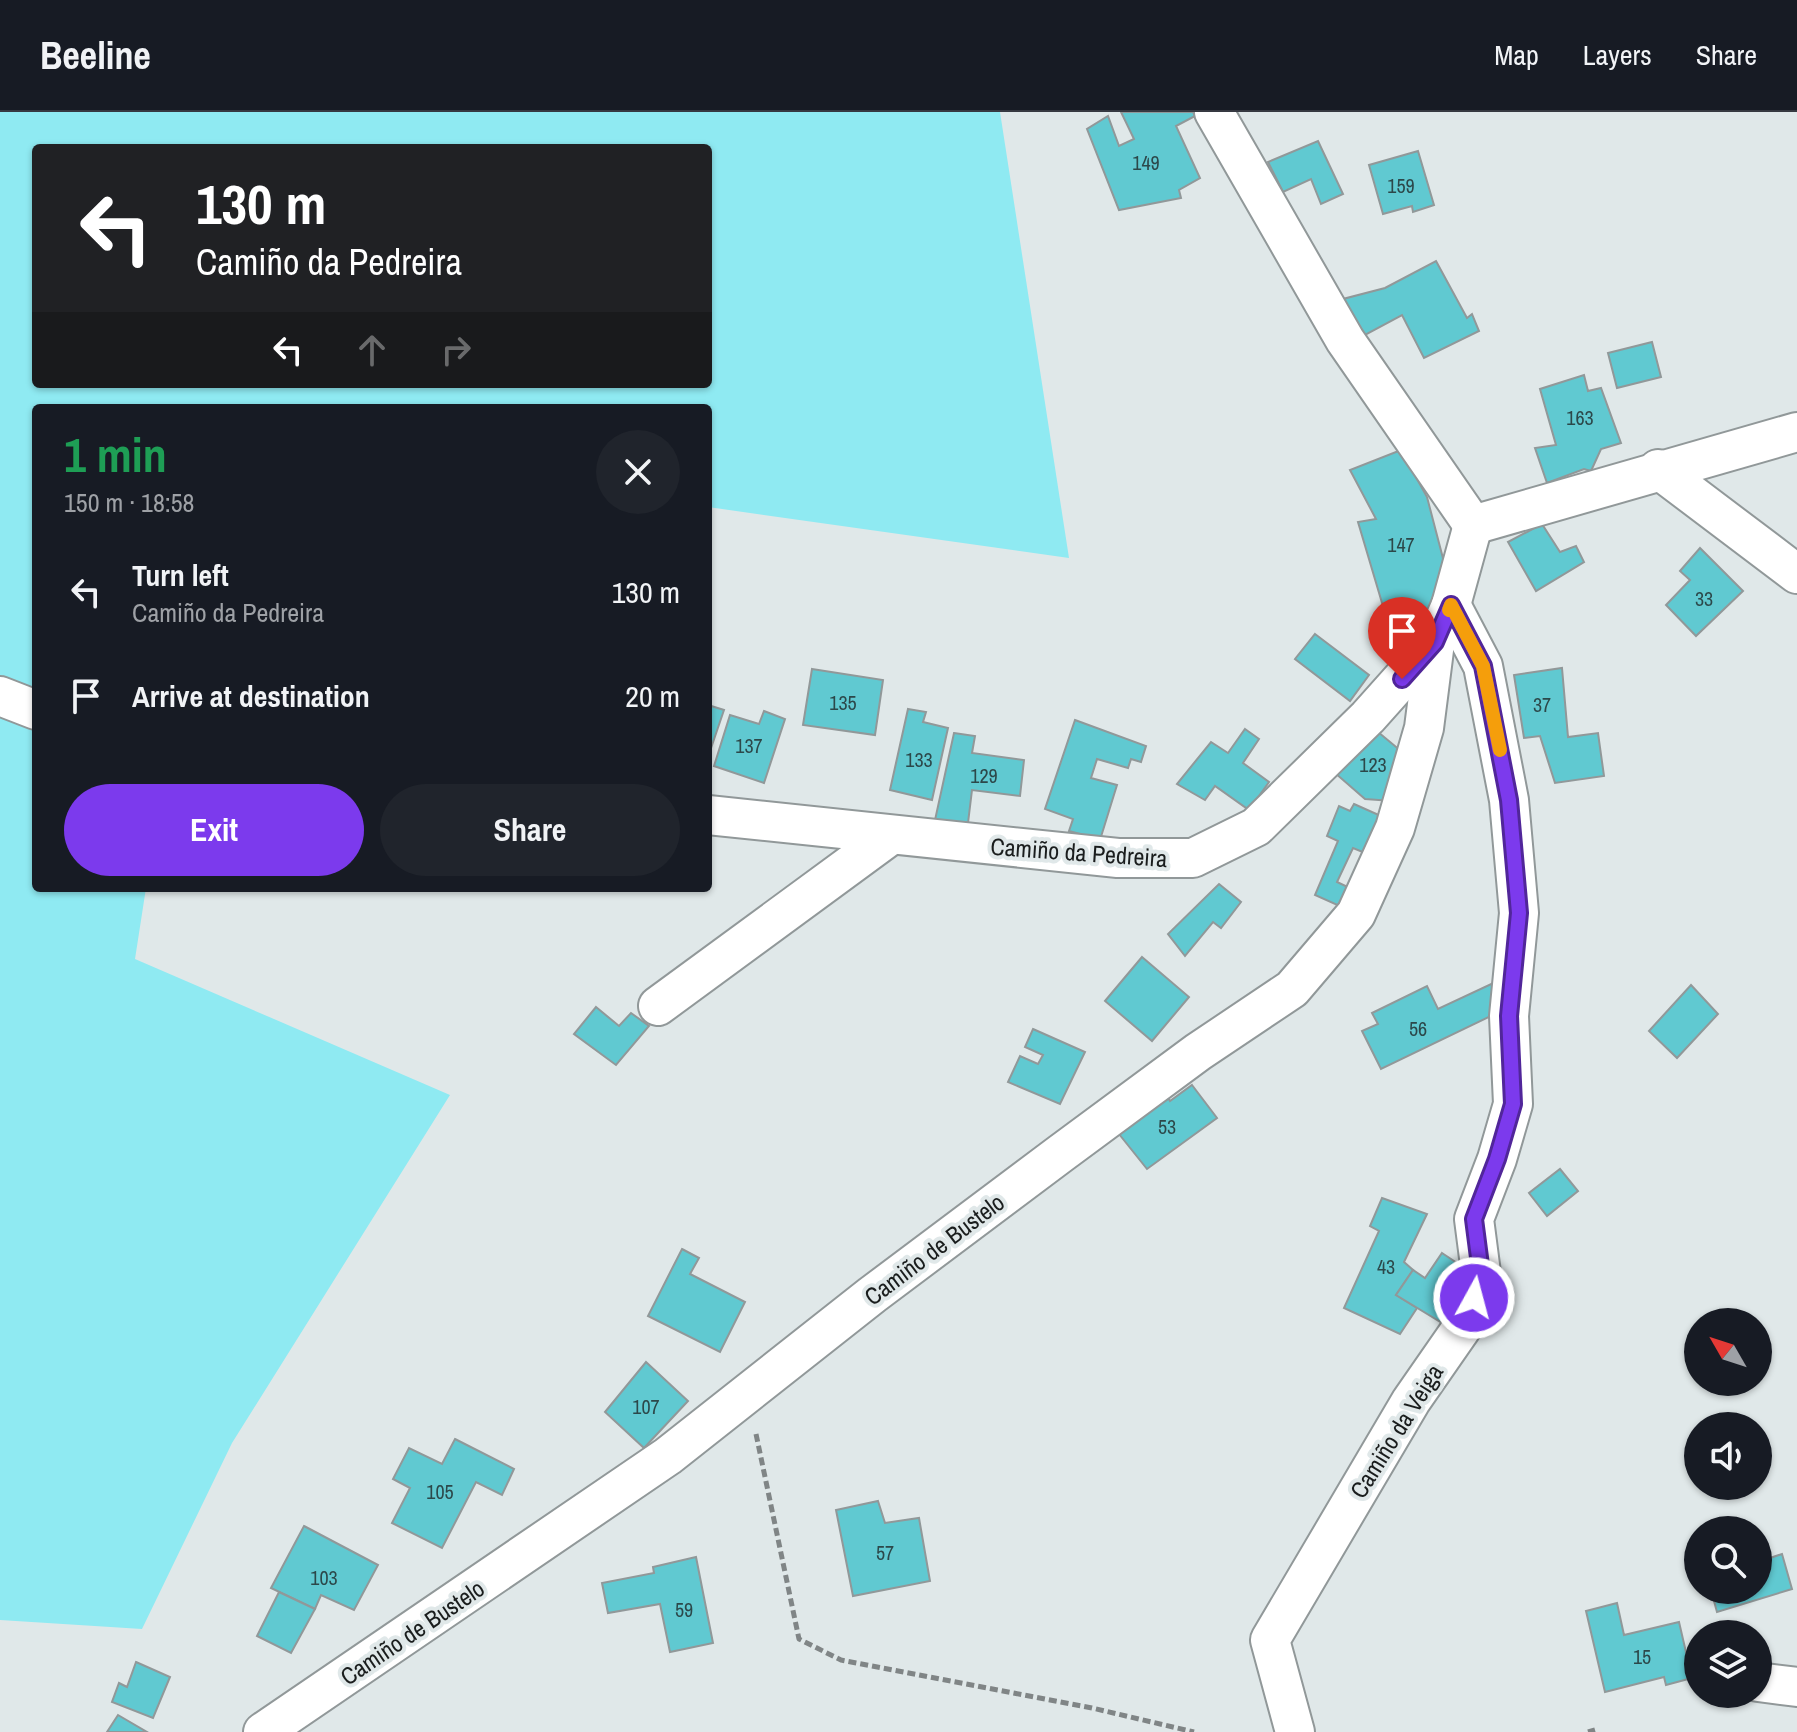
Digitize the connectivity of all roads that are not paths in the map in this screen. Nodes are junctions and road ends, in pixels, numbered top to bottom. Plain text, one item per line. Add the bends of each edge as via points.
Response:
1 (1214, 112) edge
2 (1797, 432) edge
3 (1658, 469) junction
4 (1473, 525) junction
5 (1797, 574) edge
6 (1451, 605) junction
7 (1435, 642) junction
8 (0, 696) edge
9 (32, 708) edge
10 (712, 815) edge
11 (891, 835) junction
12 (658, 1006) dead end
13 (1772, 1684) edge
14 (1797, 1687) edge
15 (263, 1732) edge
16 (1295, 1732) edge

1 - 4 street via 1345,340
2 - 3 street
3 - 4 street
3 - 5 street
4 - 6 street, Camiño da Pedreira
6 - 7 street, Camiño da Pedreira
6 - 16 street, Camiño da Veiga via 1483,666 1509,800 1519,913 1509,1016 1513,1104 1474,1219 1481,1273 1461,1329 1411,1401 1270,1640
7 - 11 street, Camiño da Pedreira via 1368,717 1256,827 1193,858 1118,858
7 - 15 street, Camiño de Bustelo via 1424,728 1395,828 1356,914 1292,989 1060,1154 642,1475
8 - 9 street
10 - 11 street, Camiño da Pedreira
11 - 12 street
13 - 14 street

